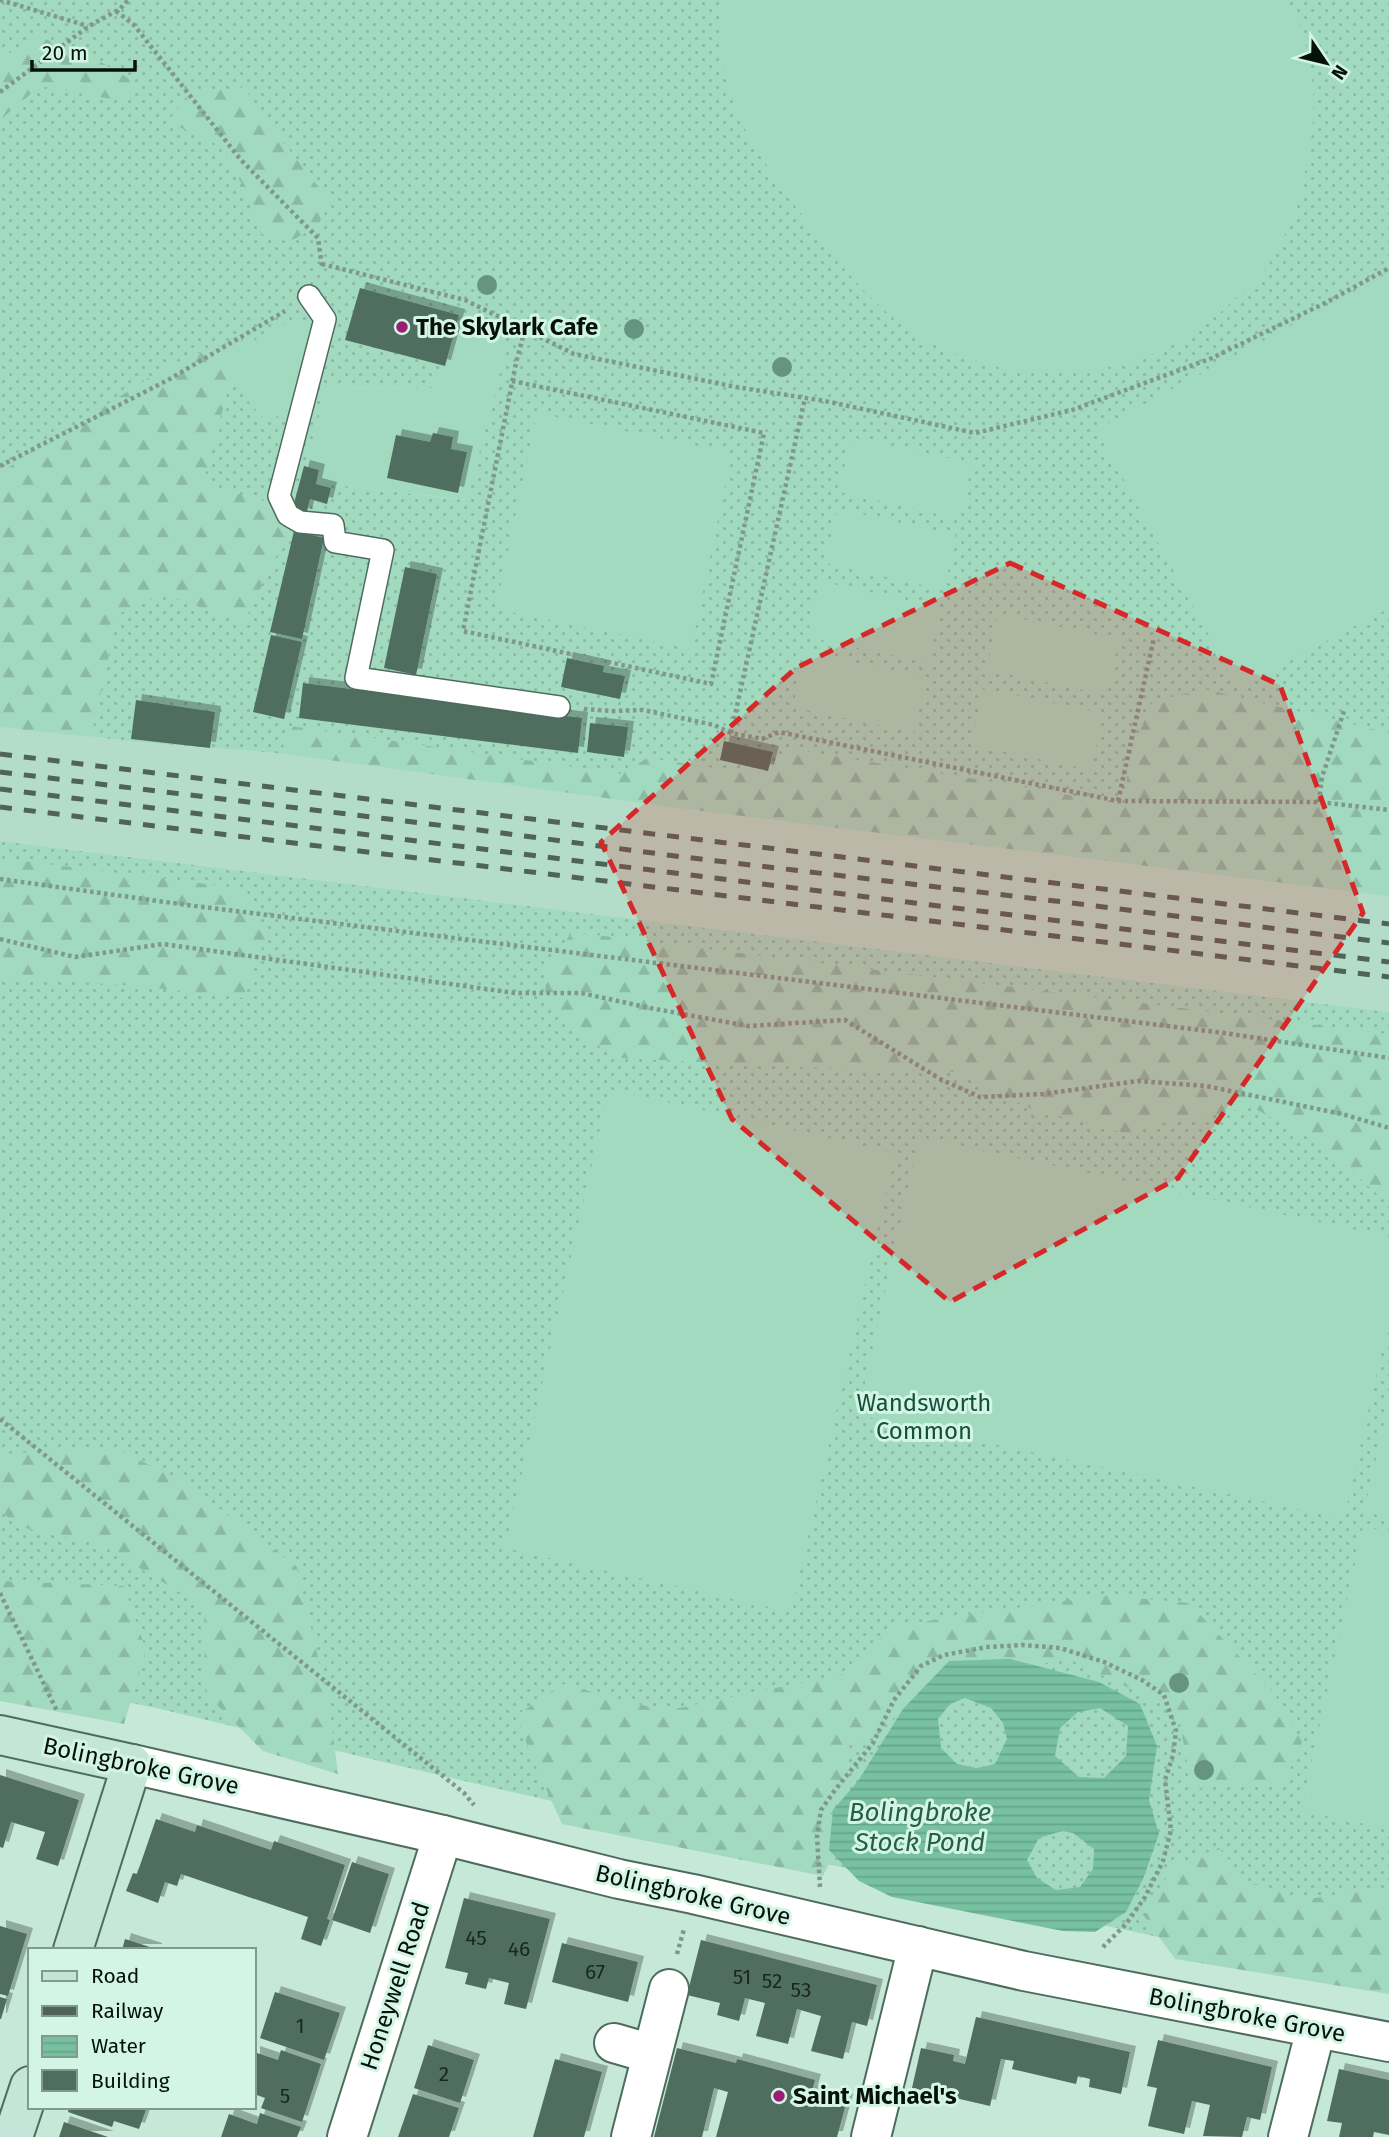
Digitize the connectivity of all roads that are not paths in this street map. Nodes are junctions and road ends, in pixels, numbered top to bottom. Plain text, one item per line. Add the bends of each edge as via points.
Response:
1 (309, 296) road end
2 (559, 707) road end
3 (0, 1735) edge
4 (132, 1764) junction
5 (443, 1835) junction
6 (918, 1946) junction
7 (74, 1948) edge
8 (669, 1989) road end
9 (1316, 2029) junction
10 (1389, 2042) edge
11 (614, 2043) dead end
12 (652, 2054) junction
13 (28, 2092) edge
14 (13, 2137) edge
15 (347, 2137) edge
16 (631, 2137) edge
17 (873, 2137) edge
18 (1288, 2137) edge

1 - 2 lane via 325,319 279,496 288,515 300,522 333,525 335,542 383,550 356,678
3 - 4 main road, Bolingbroke Grove
4 - 5 street, Bolingbroke Grove
4 - 7 main road
5 - 6 street, Bolingbroke Grove
5 - 15 street, Honeywell Road
6 - 9 street, Bolingbroke Grove
6 - 17 street
8 - 12 street
9 - 10 street, Bolingbroke Grove
9 - 18 street
11 - 12 street
12 - 16 street
13 - 14 main road

